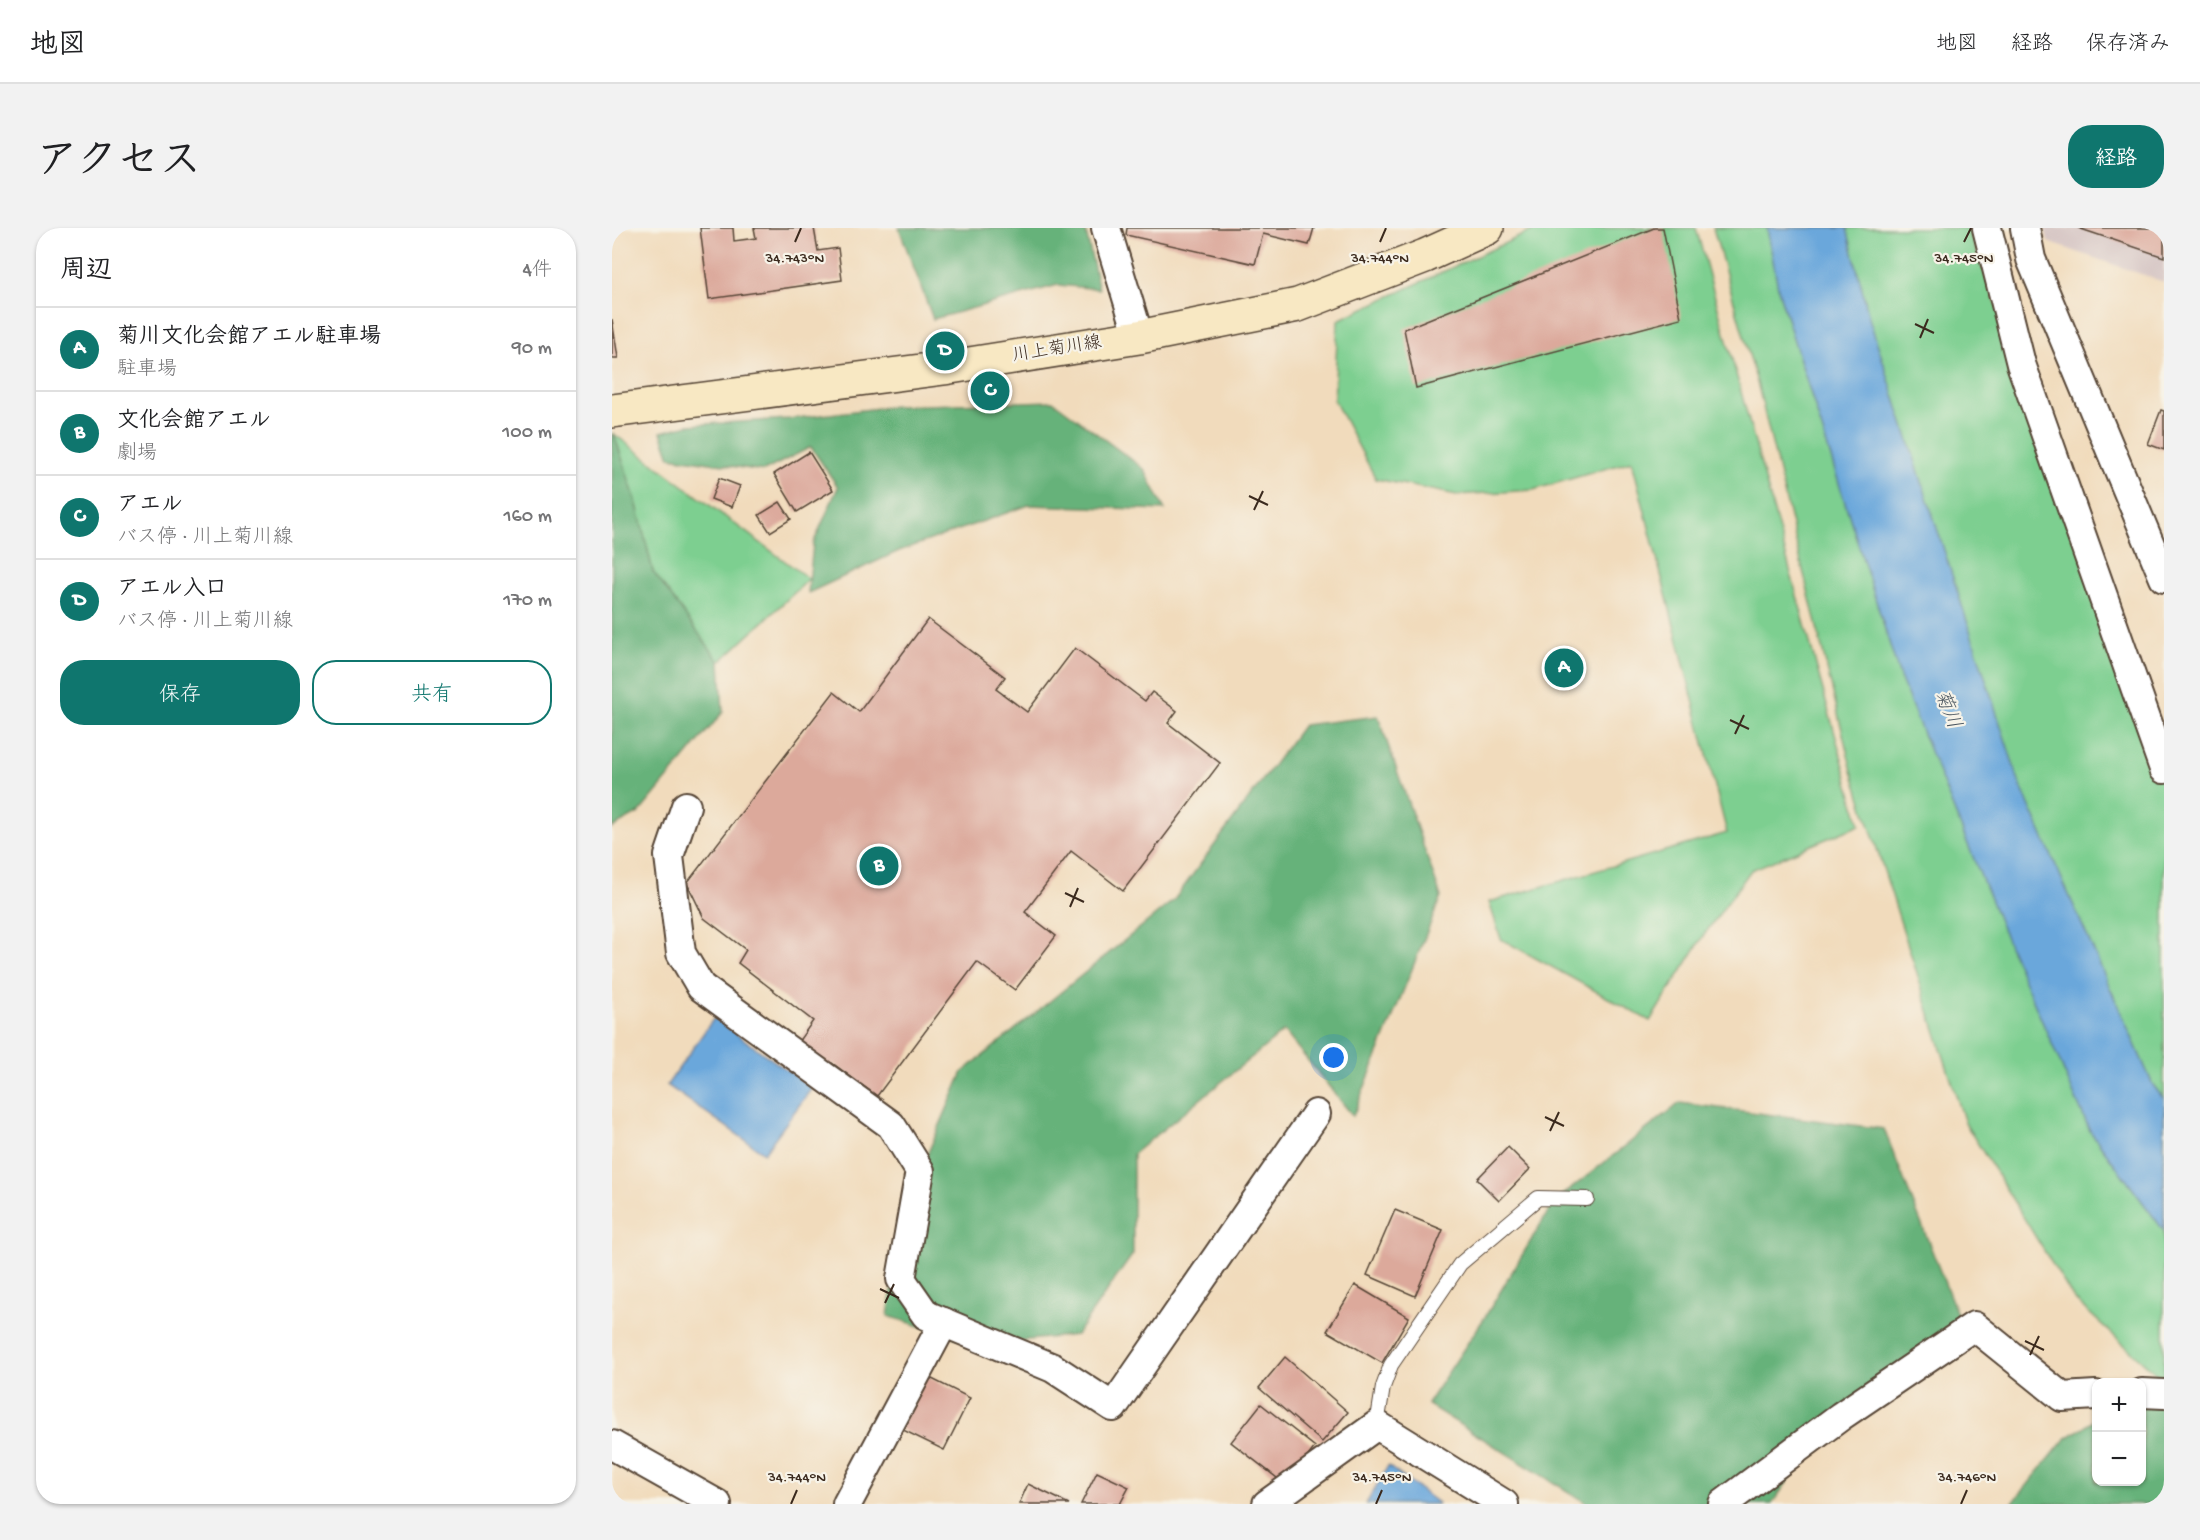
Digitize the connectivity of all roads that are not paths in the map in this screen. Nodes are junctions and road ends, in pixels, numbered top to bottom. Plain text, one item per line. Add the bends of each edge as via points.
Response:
1 (1106, 228) edge
2 (1487, 228) edge
3 (1987, 228) edge
4 (2025, 228) edge
5 (1139, 337) junction
6 (612, 411) edge
7 (2154, 526) edge
8 (2164, 578) edge
9 (2164, 769) edge
10 (686, 806) dead end
11 (1316, 1114) dead end
12 (1587, 1199) dead end
13 (944, 1322) junction
14 (2146, 1393) edge
15 (2164, 1394) edge
16 (2092, 1395) edge
17 (1377, 1425) junction
18 (612, 1445) edge
19 (717, 1504) edge
20 (847, 1504) edge
21 (1267, 1504) edge
22 (1504, 1504) edge
23 (1723, 1504) edge

1 - 5 street
2 - 5 main road, 川上菊川線 via 1298,305
3 - 9 street via 2021,364
4 - 7 street via 2031,259
5 - 6 main road, 川上菊川線 via 944,368
7 - 8 street
10 - 13 street via 669,856 681,952 701,987 891,1125 920,1171 901,1279 926,1315
11 - 13 street via 1113,1407 1053,1368
12 - 17 lane via 1538,1198 1460,1264 1391,1365
13 - 20 street
14 - 15 street
16 - 23 street via 2062,1397 1974,1326 1841,1416
17 - 21 street
17 - 22 street
18 - 19 street

